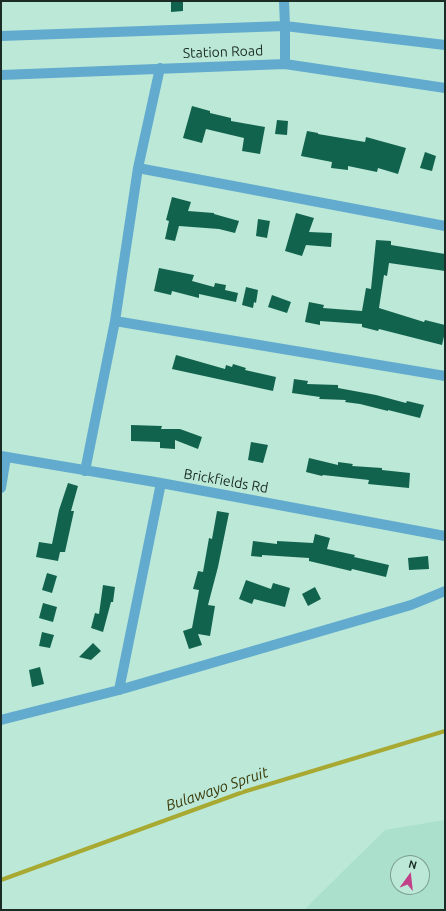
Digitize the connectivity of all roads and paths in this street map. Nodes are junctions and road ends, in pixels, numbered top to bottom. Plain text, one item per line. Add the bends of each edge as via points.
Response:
1 (284, 1) edge
2 (286, 26) junction
3 (1, 36) edge
4 (445, 45) edge
5 (285, 64) junction
6 (160, 68) junction
7 (1, 75) edge
8 (445, 88) edge
9 (138, 168) junction
10 (445, 226) edge
11 (115, 321) junction
12 (445, 376) edge
13 (4, 457) edge
14 (85, 471) junction
15 (161, 483) junction
16 (1, 488) edge
17 (445, 536) edge
18 (445, 591) edge
19 (119, 690) junction
20 (1, 720) edge

1 - 2 street
2 - 3 street
2 - 4 street
2 - 5 street
5 - 6 street, Station Road
5 - 8 street, Station Road
6 - 7 street, Station Road
6 - 9 street
9 - 10 street
9 - 11 street
11 - 12 street
11 - 14 street
13 - 14 street, Brickfields Rd
13 - 16 street
14 - 15 street, Brickfields Rd
15 - 17 street, Brickfields Rd
15 - 19 street
18 - 19 street via 411,605
19 - 20 street

